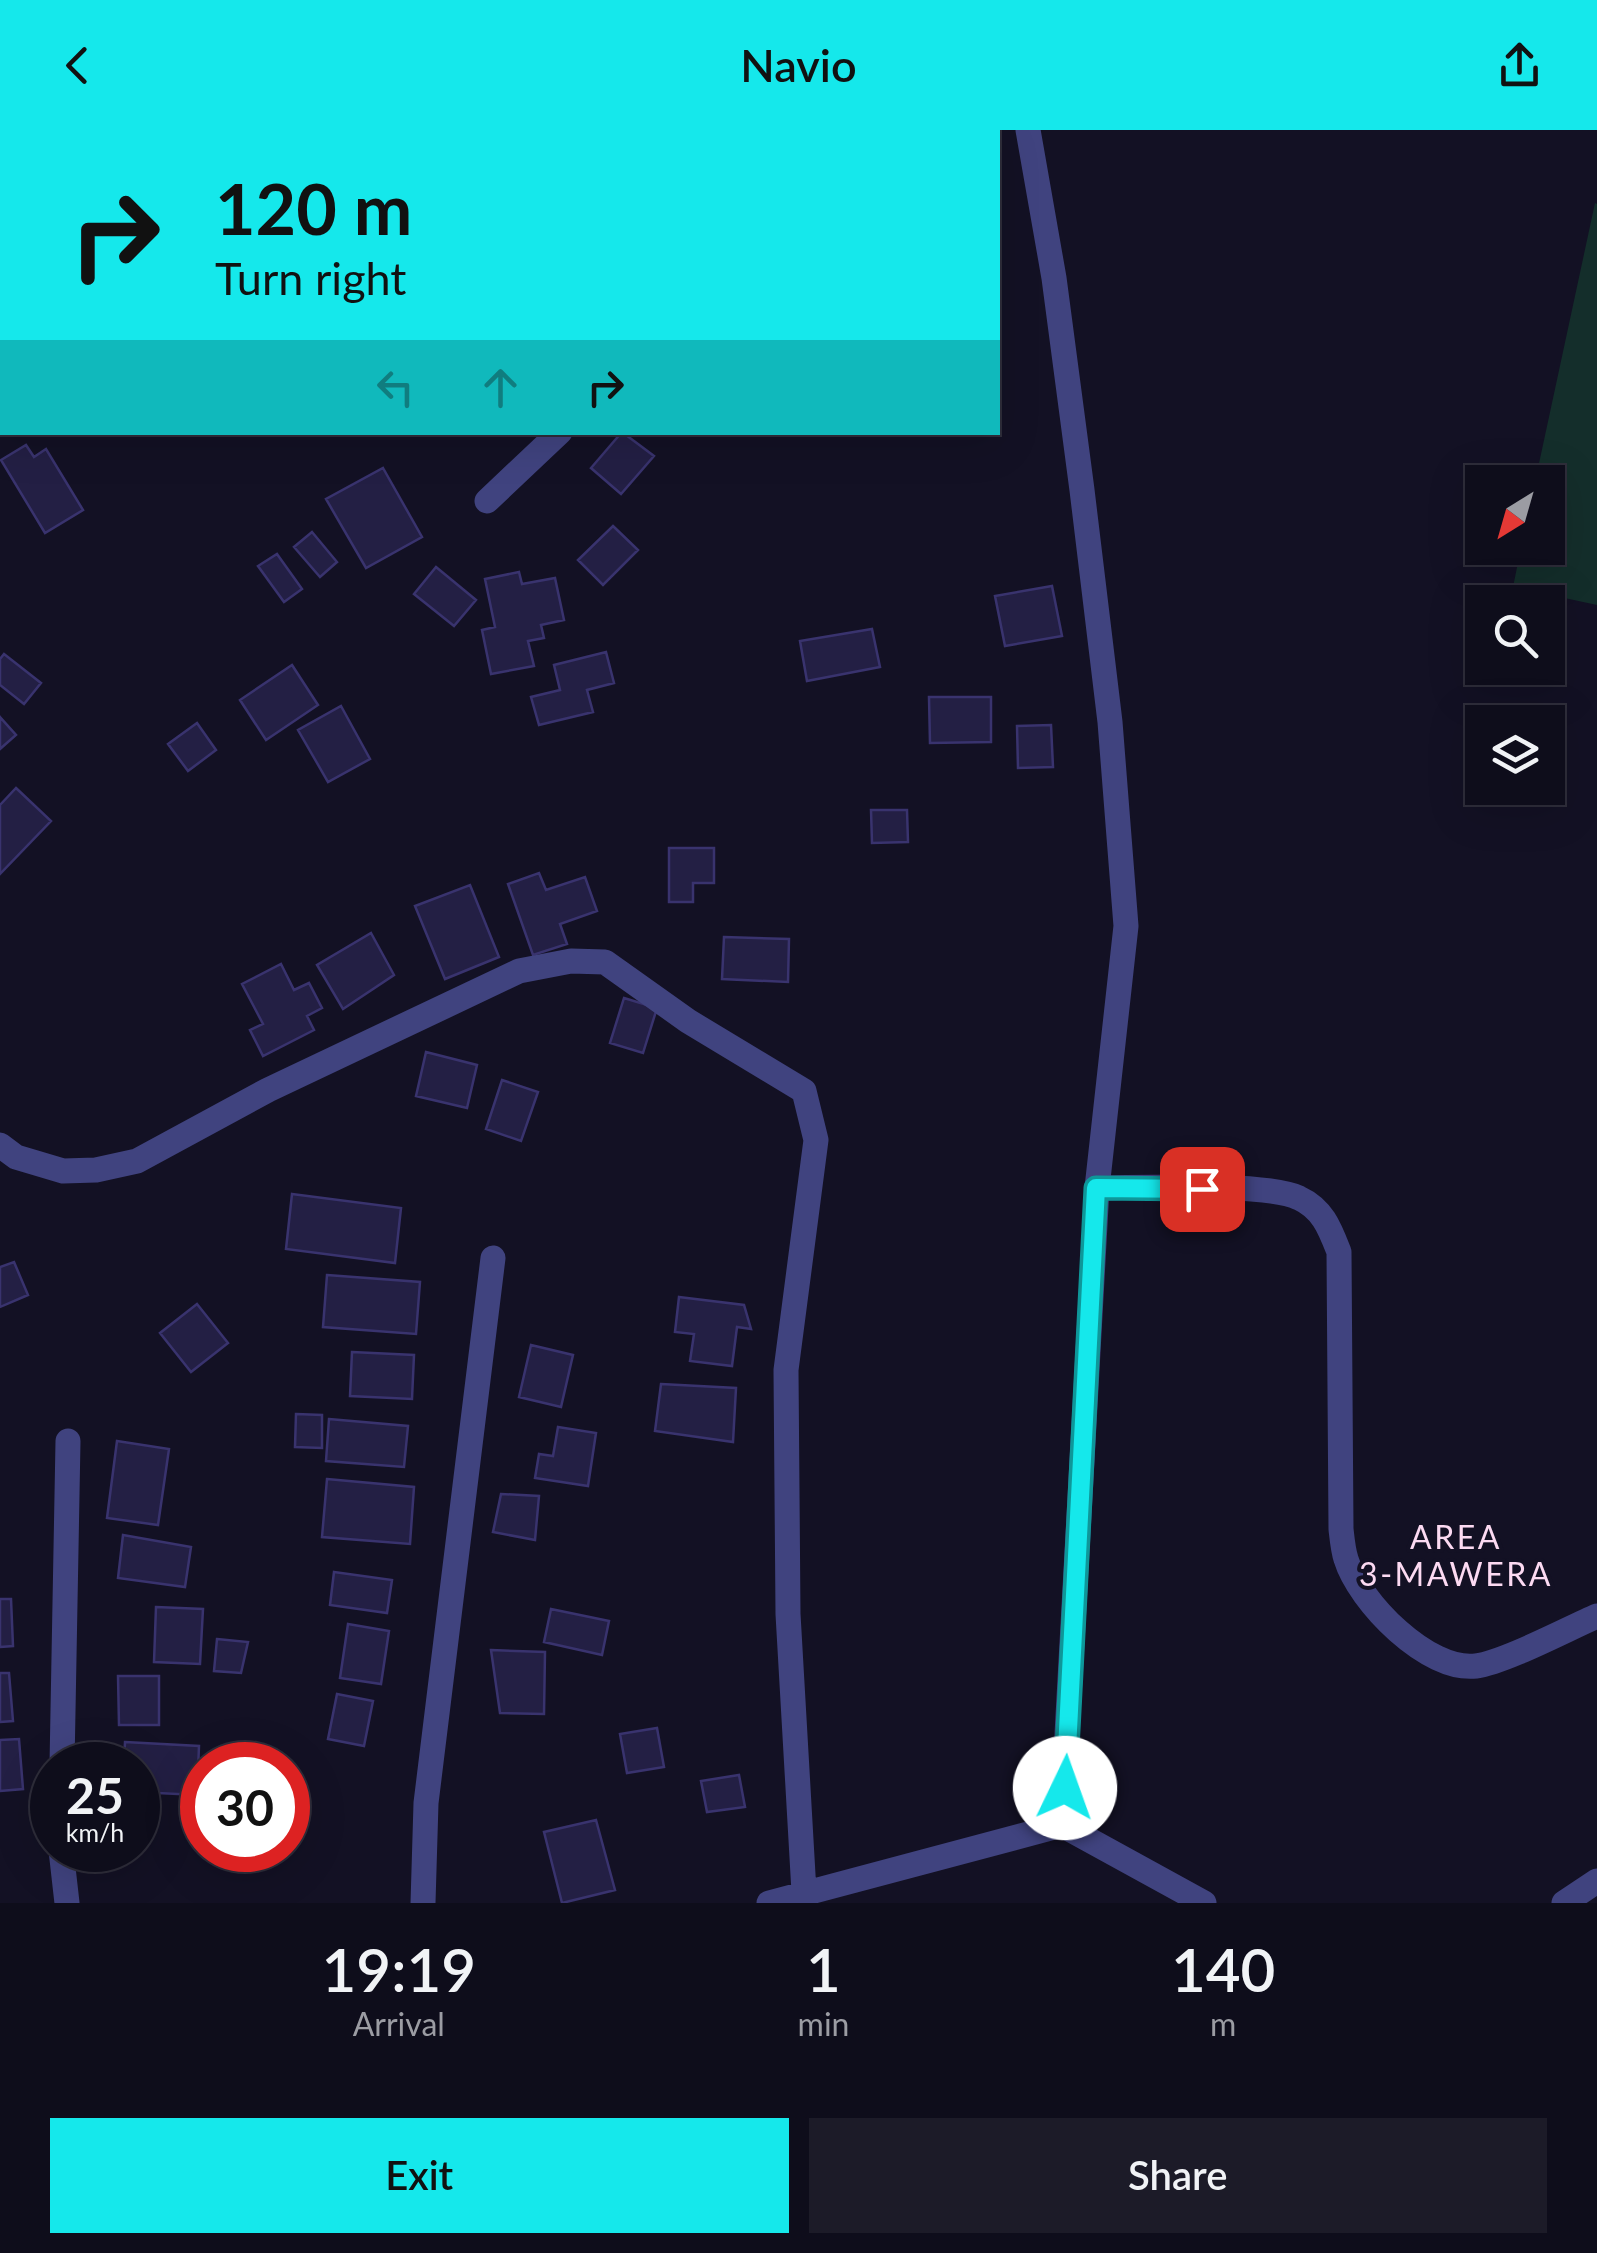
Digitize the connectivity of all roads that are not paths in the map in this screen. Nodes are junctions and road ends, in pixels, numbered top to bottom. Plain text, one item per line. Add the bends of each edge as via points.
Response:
1 (1028, 130) edge
2 (557, 435) edge
3 (487, 501) dead end
4 (0, 1145) edge
5 (1096, 1188) junction
6 (493, 1258) dead end
7 (68, 1441) dead end
8 (1597, 1616) edge
9 (62, 1742) edge
10 (1062, 1826) junction
11 (63, 1872) edge
12 (1597, 1880) edge
13 (804, 1892) junction
14 (66, 1903) edge
15 (423, 1903) edge
16 (769, 1903) edge
17 (1204, 1903) edge
18 (1564, 1903) edge

1 - 5 street via 1082,490 1126,926
2 - 3 street
4 - 13 street via 63,1171 138,1161 268,1090 519,972 571,960 605,962 804,1091 816,1140 786,1389 788,1614
5 - 8 street via 1297,1196 1327,1219 1339,1252 1346,1561 1407,1640 1444,1663 1476,1666
5 - 10 street
6 - 15 street via 426,1804
7 - 9 street
10 - 13 street
10 - 17 street
11 - 14 street
12 - 18 street
13 - 16 street

